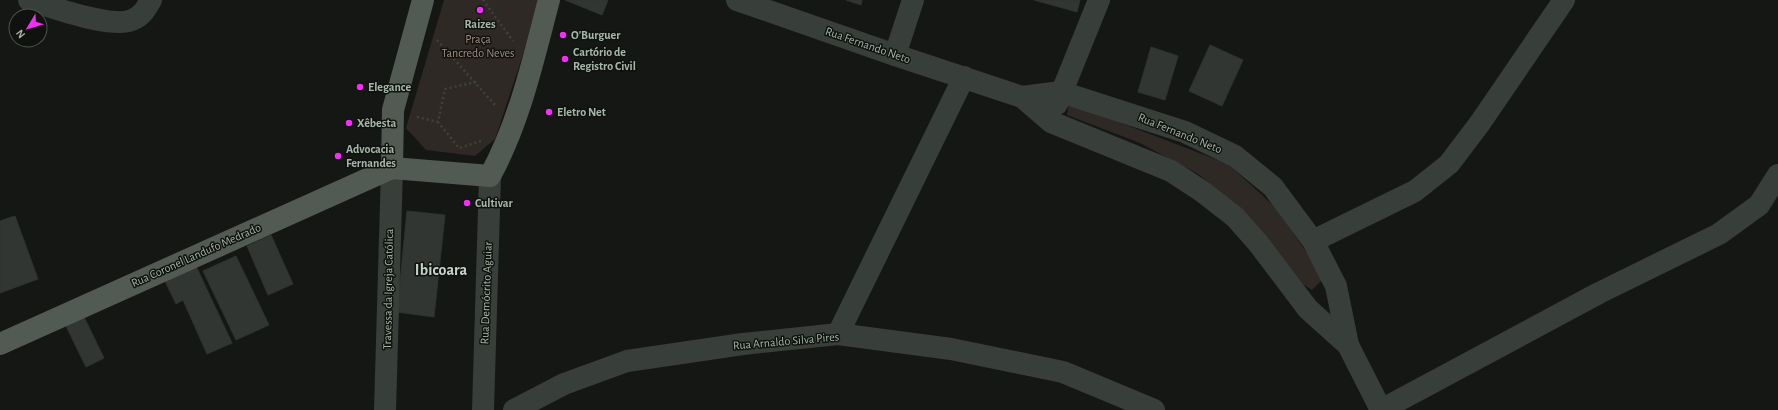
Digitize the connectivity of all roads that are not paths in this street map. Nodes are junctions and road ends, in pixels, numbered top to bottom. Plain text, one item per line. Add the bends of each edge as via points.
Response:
1 (29, 0) edge
2 (151, 0) edge
3 (549, 0) edge
4 (737, 0) edge
5 (913, 0) edge
6 (1099, 0) edge
7 (1564, 0) edge
8 (420, 9) edge
9 (895, 55) junction
10 (964, 77) junction
11 (1061, 92) junction
12 (1022, 97) junction
13 (1051, 122) junction
14 (392, 168) junction
15 (1778, 175) edge
16 (490, 176) junction
17 (1313, 241) junction
18 (838, 334) junction
19 (0, 344) edge
20 (1348, 345) junction
21 (385, 410) edge
22 (483, 410) edge
23 (514, 410) edge
24 (1154, 410) edge
25 (1381, 410) edge

1 - 2 street via 109,23 131,20 145,12
3 - 16 main road via 515,123
4 - 9 street, Rua Fernando Neto
5 - 9 street
6 - 11 street
7 - 17 street via 1449,164 1414,191
8 - 14 main road via 393,110
9 - 10 street, Rua Fernando Neto
10 - 12 street, Rua Fernando Neto
10 - 18 street
11 - 12 street, Rua Fernando Neto
11 - 13 street
11 - 17 street, Rua Fernando Neto via 1185,132 1235,156 1273,187
12 - 13 street, Rua Fernando Neto
13 - 20 street, Rua Fernando Neto via 1171,170 1203,192 1235,217 1308,309
14 - 16 main road
14 - 19 main road, Rua Coronel Landufo Medrado
14 - 21 street, Travessa da Igreja Católica
15 - 25 street via 1759,205 1719,234 1599,293
16 - 22 street, Rua Demócrito Aguiar
17 - 20 street, Rua Fernando Neto via 1336,286
18 - 23 street, Rua Arnaldo Silva Pires via 743,344 627,361 564,384
18 - 24 street, Rua Arnaldo Silva Pires via 951,349 1063,372
20 - 25 street, Rua Fernando Neto

